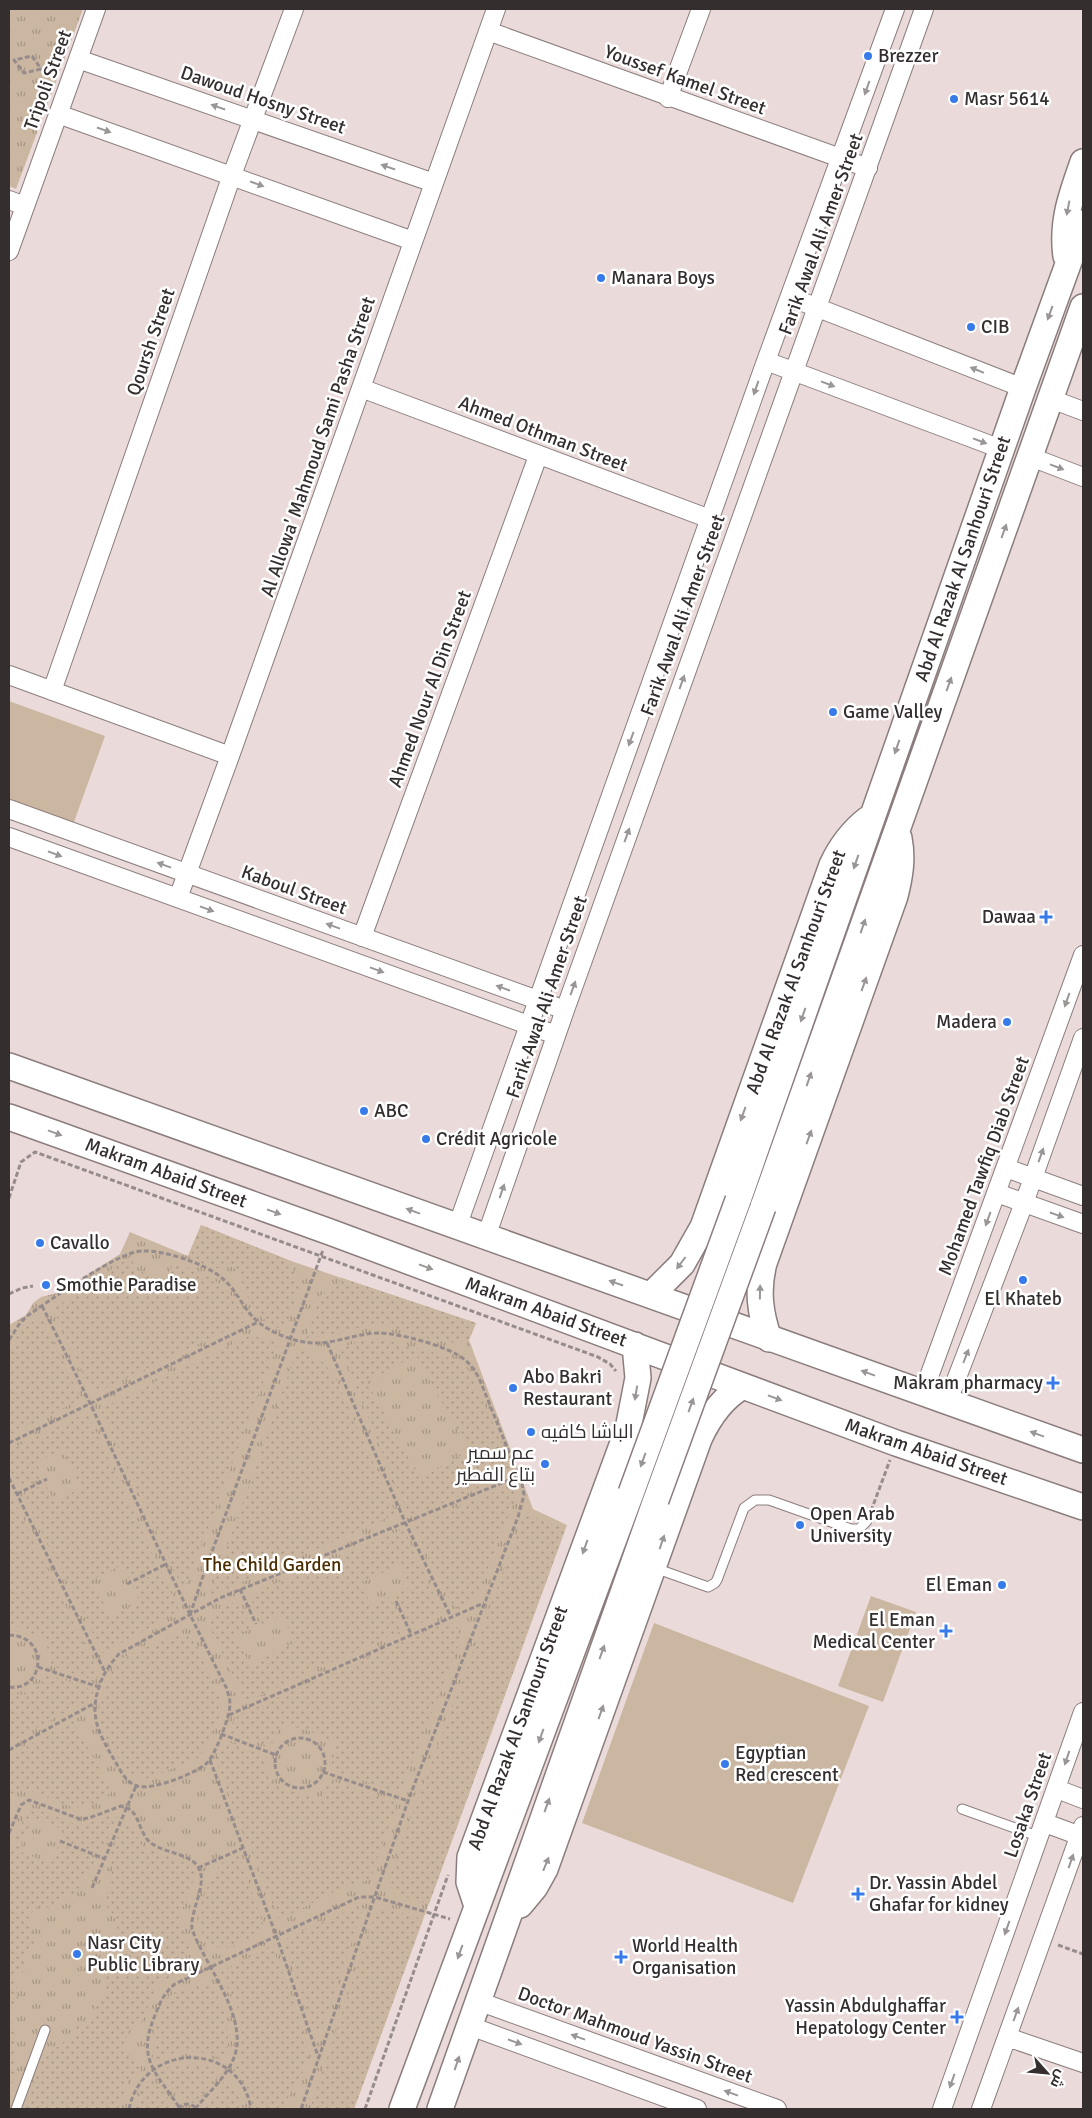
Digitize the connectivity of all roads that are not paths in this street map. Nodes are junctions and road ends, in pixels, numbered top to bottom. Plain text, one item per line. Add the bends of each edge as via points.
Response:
1 (96, 9) edge
2 (294, 9) edge
3 (496, 9) edge
4 (700, 9) edge
5 (895, 9) edge
6 (924, 9) edge
7 (488, 31) junction
8 (78, 59) junction
9 (668, 98) junction
10 (58, 114) junction
11 (252, 119) junction
12 (841, 159) junction
13 (1083, 162) edge
14 (868, 168) junction
15 (232, 175) junction
16 (434, 183) junction
17 (17, 203) edge
18 (1083, 223) edge
19 (413, 241) junction
20 (9, 251) edge
21 (1068, 267) junction
22 (790, 296) junction
23 (816, 307) junction
24 (1083, 307) edge
25 (766, 361) junction
26 (793, 371) junction
27 (361, 388) junction
28 (1023, 388) junction
29 (1051, 398) junction
30 (1083, 411) edge
31 (1001, 449) junction
32 (538, 456) junction
33 (1031, 457) junction
34 (1083, 477) edge
35 (710, 519) junction
36 (9, 675) edge
37 (52, 691) junction
38 (230, 756) junction
39 (9, 809) edge
40 (872, 816) junction
41 (897, 829) junction
42 (9, 837) edge
43 (186, 873) junction
44 (178, 898) junction
45 (362, 937) junction
46 (1083, 955) edge
47 (537, 1000) junction
48 (565, 1010) junction
49 (528, 1024) junction
50 (556, 1035) junction
51 (1083, 1038) edge
52 (9, 1066) edge
53 (14, 1126) edge
54 (1006, 1168) junction
55 (1033, 1178) junction
56 (997, 1193) junction
57 (1083, 1196) edge
58 (1024, 1203) junction
59 (1083, 1224) edge
60 (457, 1227) junction
61 (703, 1227) junction
62 (486, 1237) junction
63 (768, 1251) junction
64 (651, 1295) junction
65 (769, 1339) junction
66 (635, 1345) junction
67 (743, 1386) junction
68 (923, 1393) junction
69 (948, 1401) junction
70 (623, 1444) junction
71 (1083, 1450) edge
72 (690, 1461) junction
73 (1083, 1507) edge
74 (866, 1521) road end
75 (654, 1567) junction
76 (1083, 1712) edge
77 (1057, 1789) junction
78 (1083, 1799) edge
79 (962, 1809) dead end
80 (1042, 1830) junction
81 (1082, 1833) edge
82 (474, 1915) junction
83 (507, 1917) junction
84 (478, 2001) junction
85 (470, 2026) junction
86 (45, 2030) dead end
87 (1007, 2037) junction
88 (1083, 2061) edge
89 (16, 2109) edge
90 (402, 2109) edge
91 (440, 2109) edge
92 (697, 2109) edge
93 (777, 2109) edge
94 (942, 2109) edge
95 (981, 2109) edge

1 - 8 street, Tripoli Street
2 - 11 street, Qoursh Street
3 - 7 street, Al Allowa' Mahmoud Sami Pasha Street
4 - 9 street
5 -> 12 street, Farik Awal Ali Amer Street
6 - 14 street, Farik Awal Ali Amer Street
7 - 9 street, Youssef Kamel Street
7 - 16 street, Al Allowa' Mahmoud Sami Pasha Street
8 - 10 street, Tripoli Street
11 -> 8 street, Dawoud Hosny Street
9 - 12 street, Youssef Kamel Street
10 -> 15 street
10 - 17 street, Tripoli Street
11 - 15 street, Qoursh Street
16 -> 11 street, Dawoud Hosny Street
12 - 14 street, Youssef Kamel Street
12 - 22 street, Farik Awal Ali Amer Street
13 -> 21 street, Abd Al Razak Al Sanhouri Street via 1065,222 1064,245
14 - 23 street, Farik Awal Ali Amer Street
15 -> 19 street
15 - 37 street, Qoursh Street
16 - 19 street, Al Allowa' Mahmoud Sami Pasha Street
17 - 20 street, Tripoli Street
18 - 21 street
19 - 27 street, Al Allowa' Mahmoud Sami Pasha Street
21 -> 28 street, Abd Al Razak Al Sanhouri Street
22 - 23 street
22 - 25 street, Farik Awal Ali Amer Street
23 - 26 street, Farik Awal Ali Amer Street
28 -> 23 street
24 - 29 street, Abd Al Razak Al Sanhouri Street
25 - 26 street
25 -> 35 street, Farik Awal Ali Amer Street
26 -> 31 street
48 -> 26 street, Farik Awal Ali Amer Street
27 - 32 street, Ahmed Othman Street
27 - 38 street, Al Allowa' Mahmoud Sami Pasha Street
28 - 31 street, Abd Al Razak Al Sanhouri Street
29 - 30 street
29 - 33 street, Abd Al Razak Al Sanhouri Street
31 -> 40 street, Abd Al Razak Al Sanhouri Street
32 - 35 street, Ahmed Othman Street
32 - 45 street, Ahmed Nour Al Din Street
33 -> 34 street
41 -> 33 street, Abd Al Razak Al Sanhouri Street
35 -> 47 street, Farik Awal Ali Amer Street
36 - 37 street
37 - 38 street
38 - 43 street, Al Allowa' Mahmoud Sami Pasha Street
43 -> 39 street, Kaboul Street
40 -> 61 street, Abd Al Razak Al Sanhouri Street via 841,846 832,865
40 -> 82 street, bridge via 731,1219
63 -> 41 street via 895,896 902,853
83 -> 41 street, Abd Al Razak Al Sanhouri Street, bridge
42 -> 44 street
43 - 44 street, Al Allowa' Mahmoud Sami Pasha Street
45 -> 43 street, Kaboul Street
44 -> 49 street
47 -> 45 street, Kaboul Street
46 -> 54 street, Mohamed Tawfiq Diab Street
47 - 48 street, Kaboul Street
47 - 49 street, Farik Awal Ali Amer Street
48 - 50 street, Farik Awal Ali Amer Street
49 - 50 street
49 - 60 street, Farik Awal Ali Amer Street
62 -> 50 street, Farik Awal Ali Amer Street
55 -> 51 street
60 -> 52 street
53 -> 66 street, Makram Abaid Street via 321,1228
54 - 55 street
54 - 56 street, Mohamed Tawfiq Diab Street
55 - 57 street
55 - 58 street
56 - 58 street
56 -> 68 street, Mohamed Tawfiq Diab Street
58 -> 59 street
69 -> 58 street
60 - 62 street
61 - 63 street via 711,1243 726,1254 744,1256
61 -> 64 street, Abd Al Razak Al Sanhouri Street via 682,1264
64 -> 62 street
65 -> 63 street via 759,1293
64 - 65 street
68 -> 65 street
66 - 67 street, Makram Abaid Street
66 -> 70 street, Abd Al Razak Al Sanhouri Street via 638,1361 636,1394
67 - 72 street via 732,1392 713,1414
67 -> 73 street, Makram Abaid Street via 896,1444
68 - 69 street
71 -> 69 street
70 - 72 street via 648,1434 665,1436 680,1446
70 -> 82 street, Abd Al Razak Al Sanhouri Street via 470,1857 469,1882
75 -> 72 street
74 - 75 lane via 859,1529 851,1529 768,1500 755,1500 744,1508 712,1586
83 -> 75 street via 535,1887 545,1869
76 -> 77 street, Losaka Street
77 - 78 street
77 - 80 street, Losaka Street
79 - 80 lane
80 - 81 street
80 -> 94 street, Losaka Street
87 -> 81 street
82 -> 90 street
83 - 84 street
84 - 85 street
93 -> 84 street, Doctor Mahmoud Yassin Street
91 -> 85 street
85 -> 92 street
86 - 89 lane
87 - 88 street
87 - 95 street

